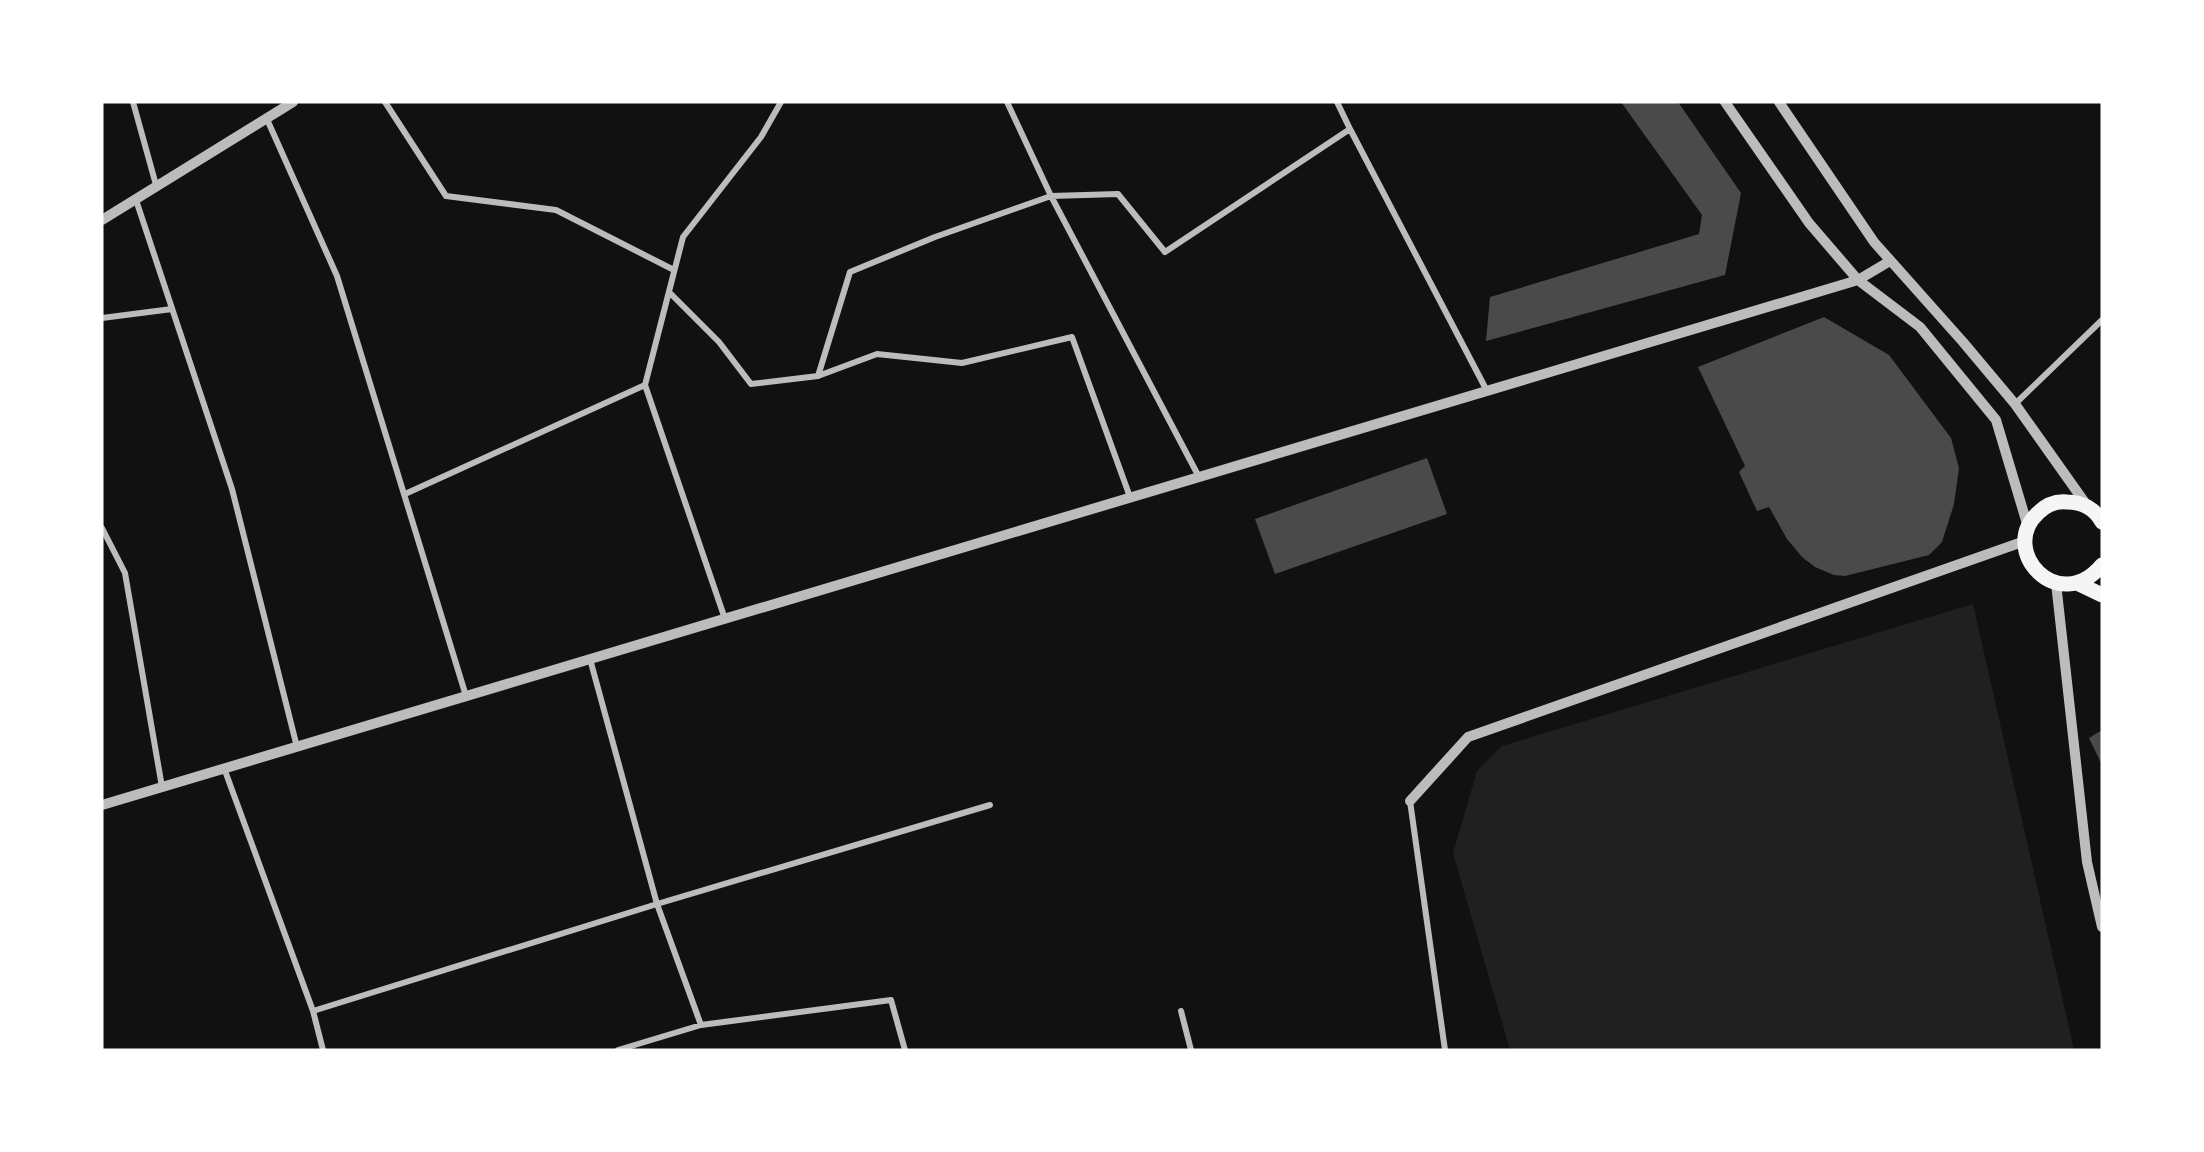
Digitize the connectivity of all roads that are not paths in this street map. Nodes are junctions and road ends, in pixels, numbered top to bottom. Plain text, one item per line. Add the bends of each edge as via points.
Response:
1 (133, 102) edge
2 (293, 102) edge
3 (386, 102) edge
4 (781, 102) edge
5 (1007, 102) edge
6 (1337, 102) edge
7 (1725, 102) edge
8 (1779, 102) edge
9 (266, 117) junction
10 (1350, 129) junction
11 (156, 185) junction
12 (1051, 196) junction
13 (136, 200) junction
14 (102, 220) edge
15 (1890, 261) junction
16 (674, 270) junction
17 (1858, 280) junction
18 (669, 292) junction
19 (172, 309) junction
20 (102, 318) edge
21 (2102, 320) edge
22 (818, 376) junction
23 (645, 385) junction
24 (1487, 391) junction
25 (2015, 404) junction
26 (1199, 477) junction
27 (405, 494) junction
28 (1130, 497) junction
29 (2088, 507) junction
30 (2102, 522) edge
31 (102, 528) edge
32 (2026, 534) junction
33 (2102, 564) edge
34 (2056, 583) junction
35 (2076, 583) junction
36 (2102, 595) edge
37 (725, 618) junction
38 (590, 659) junction
39 (466, 696) junction
40 (297, 747) junction
41 (224, 768) junction
42 (162, 787) junction
43 (1410, 801) joint
44 (102, 805) edge
45 (990, 805) dead end
46 (657, 904) junction
47 (2102, 927) edge
48 (313, 1011) junction
49 (1181, 1011) dead end
50 (701, 1025) junction
51 (323, 1050) edge
52 (618, 1050) edge
53 (905, 1050) edge
54 (1191, 1050) edge
55 (1444, 1050) edge

1 - 11 street
2 - 9 street
3 - 16 street via 446,196 556,210
4 - 16 street via 761,137 683,237
5 - 12 street
6 - 10 street
7 - 17 street via 1809,223
8 - 15 street
9 - 11 street
9 - 27 street via 337,276
10 - 12 street via 1166,252 1118,194
10 - 24 street
11 - 13 street
12 - 22 street via 850,272
12 - 26 street
13 - 14 street
13 - 19 street
15 - 17 street
15 - 25 street
16 - 18 street
17 - 24 street
17 - 32 street via 1920,327 1996,420
18 - 22 street via 719,342 751,384
18 - 23 street
19 - 20 street
19 - 40 street via 232,489
21 - 25 street
22 - 28 street via 877,354 962,363 1072,337
23 - 27 street
23 - 37 street
24 - 26 street
25 - 29 street
26 - 28 street
27 - 39 street
28 - 37 street
29 - 30 main road
29 - 32 main road via 2060,501 2046,506 2035,515
31 - 42 street via 125,573
32 - 34 main road via 2027,556 2034,568
32 - 43 street via 1468,737
33 - 35 main road via 2093,575
34 - 35 main road
34 - 47 street via 2087,862
35 - 36 main road
37 - 38 street
38 - 39 street
38 - 46 street
39 - 40 street
40 - 41 street
41 - 42 street
41 - 48 street
42 - 44 street
43 - 55 street
45 - 46 street
46 - 48 street
46 - 50 street
48 - 51 street
49 - 54 street
50 - 52 street
50 - 53 street via 891,1000

